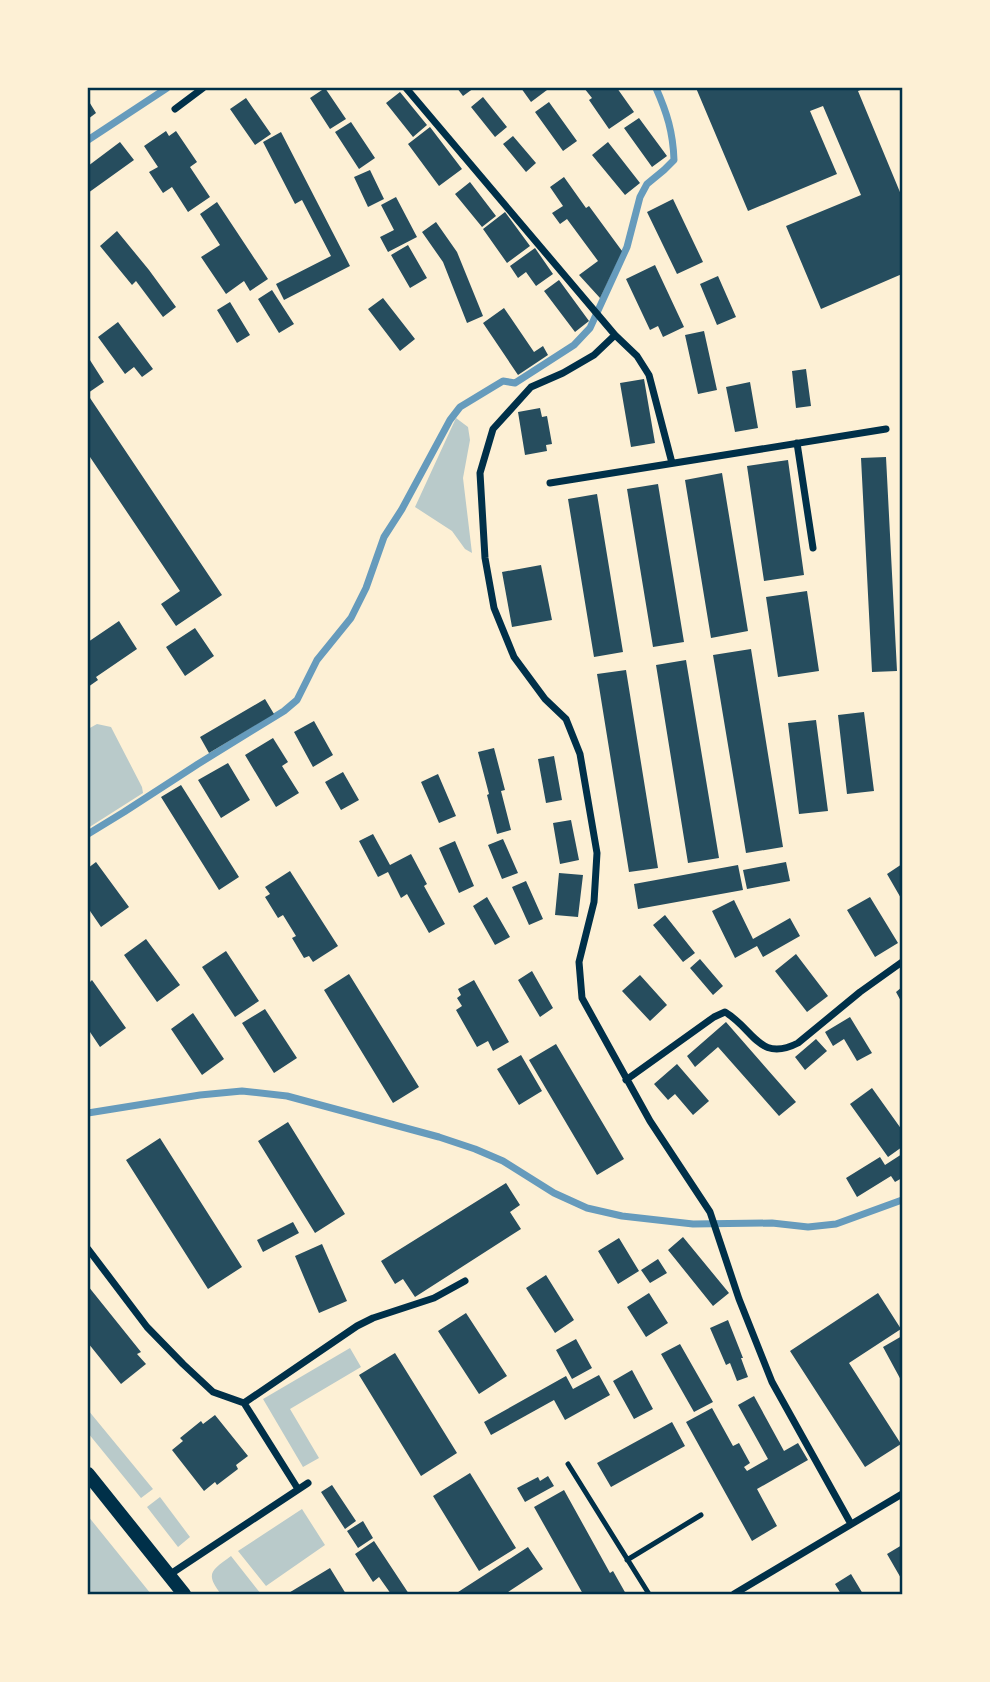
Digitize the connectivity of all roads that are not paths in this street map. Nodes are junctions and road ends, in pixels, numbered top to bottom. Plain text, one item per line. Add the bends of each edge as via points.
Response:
1 (203, 88) edge
2 (406, 88) edge
3 (175, 109) dead end
4 (615, 335) junction
5 (886, 429) dead end
6 (797, 443) junction
7 (673, 463) junction
8 (550, 483) dead end
9 (813, 548) dead end
10 (902, 962) edge
11 (626, 1080) junction
12 (88, 1249) edge
13 (465, 1281) dead end
14 (244, 1403) junction
15 (568, 1464) dead end
16 (88, 1474) edge
17 (308, 1483) dead end
18 (298, 1489) junction
19 (902, 1494) edge
20 (701, 1514) dead end
21 (851, 1524) junction
22 (627, 1560) junction
23 (168, 1575) junction
24 (184, 1594) edge
25 (649, 1594) edge
26 (734, 1594) edge

1 - 3 street
2 - 4 street
4 - 7 street via 649,375
4 - 11 street via 594,355 531,387 493,429 480,473 485,558 494,608 514,657 566,719 580,754 597,853 594,902 579,962 582,999
5 - 6 street
6 - 7 street
6 - 9 street
7 - 8 street
10 - 11 street via 788,1048 761,1046 725,1012
11 - 21 street via 710,1212 772,1382
12 - 14 street via 147,1327 183,1364 213,1392
13 - 14 street via 434,1298 357,1326
14 - 18 street
15 - 22 lane
16 - 23 main road
17 - 18 street
18 - 23 street
19 - 21 street
20 - 22 lane
21 - 26 street
22 - 25 lane
23 - 24 main road

